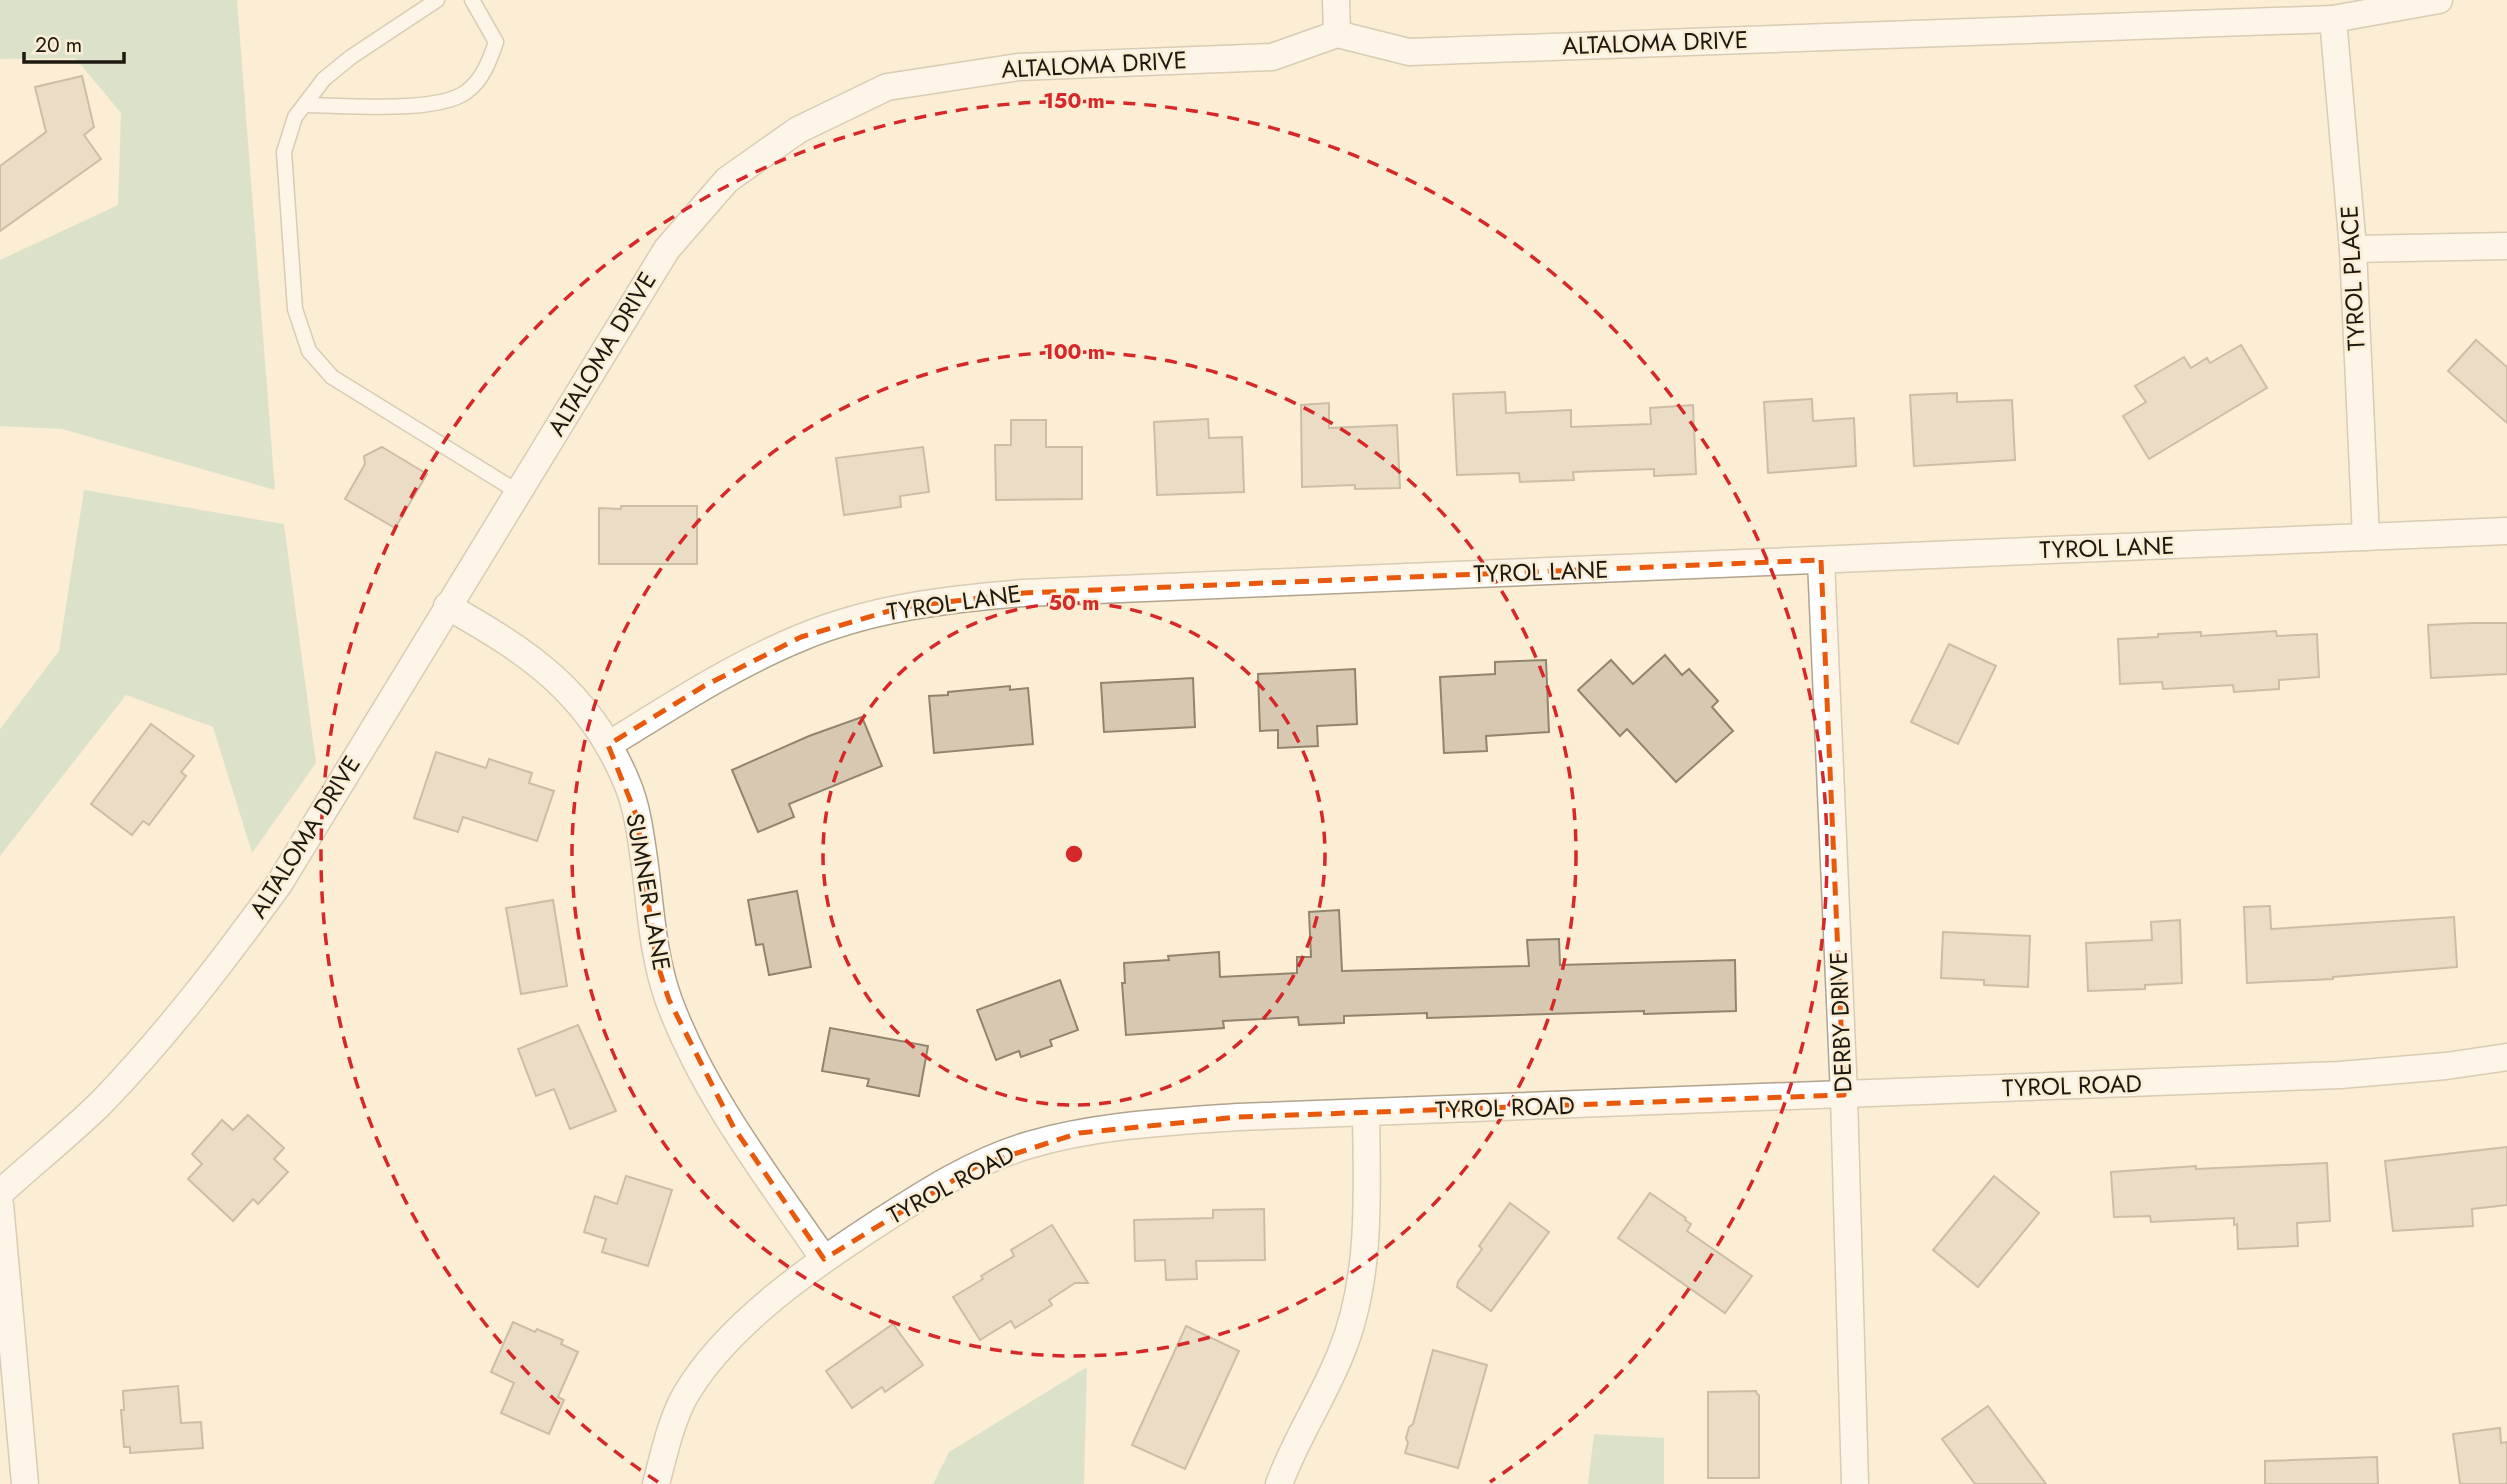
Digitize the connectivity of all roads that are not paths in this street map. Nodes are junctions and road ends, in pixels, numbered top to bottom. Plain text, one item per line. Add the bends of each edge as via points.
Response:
1 (436, 0) edge
2 (472, 0) edge
3 (1336, 0) edge
4 (2439, 0) edge
5 (2333, 19) junction
6 (1338, 34) junction
7 (304, 105) junction
8 (2507, 246) edge
9 (2353, 250) junction
10 (518, 492) junction
11 (2507, 531) edge
12 (2366, 537) junction
13 (1821, 560) junction
14 (447, 606) junction
15 (608, 745) junction
16 (2507, 1057) edge
17 (1844, 1095) junction
18 (1366, 1114) junction
19 (0, 1193) edge
20 (0, 1204) edge
21 (824, 1259) junction
22 (24, 1484) edge
23 (656, 1484) edge
24 (1279, 1484) edge
25 (1855, 1484) edge

1 - 7 lane via 351,57 324,79
2 - 7 lane via 496,42 488,66 466,92 437,104
3 - 6 street
4 - 5 street, ALTALOMA DRIVE
5 - 6 street, ALTALOMA DRIVE via 1409,52
5 - 9 street, TYROL PLACE
6 - 10 street, ALTALOMA DRIVE via 1272,57 1018,67 887,88 798,130 727,180 667,248
7 - 10 lane via 295,117 284,152 295,309 309,351 332,377
8 - 9 street
9 - 12 street, TYROL PLACE
10 - 14 street, ALTALOMA DRIVE
11 - 12 street, TYROL LANE
12 - 13 street, TYROL LANE
13 - 15 street, TYROL LANE via 965,597 852,620 800,637 704,686
13 - 17 street, DERBY DRIVE
14 - 15 street, SUMNER LANE via 497,634 559,681
14 - 19 street, ALTALOMA DRIVE via 279,884 238,940 160,1039 107,1096
15 - 21 street, SUMNER LANE via 628,785 637,817 656,959 669,1000 722,1107
16 - 17 street, TYROL ROAD via 2340,1076
17 - 18 street, TYROL ROAD
17 - 25 street, DERBY DRIVE
18 - 21 street, TYROL ROAD via 1144,1123 1027,1146 926,1193
18 - 24 street via 1365,1232 1356,1304 1342,1351
20 - 22 street
21 - 23 street, TYROL ROAD via 731,1336 708,1363 685,1395

